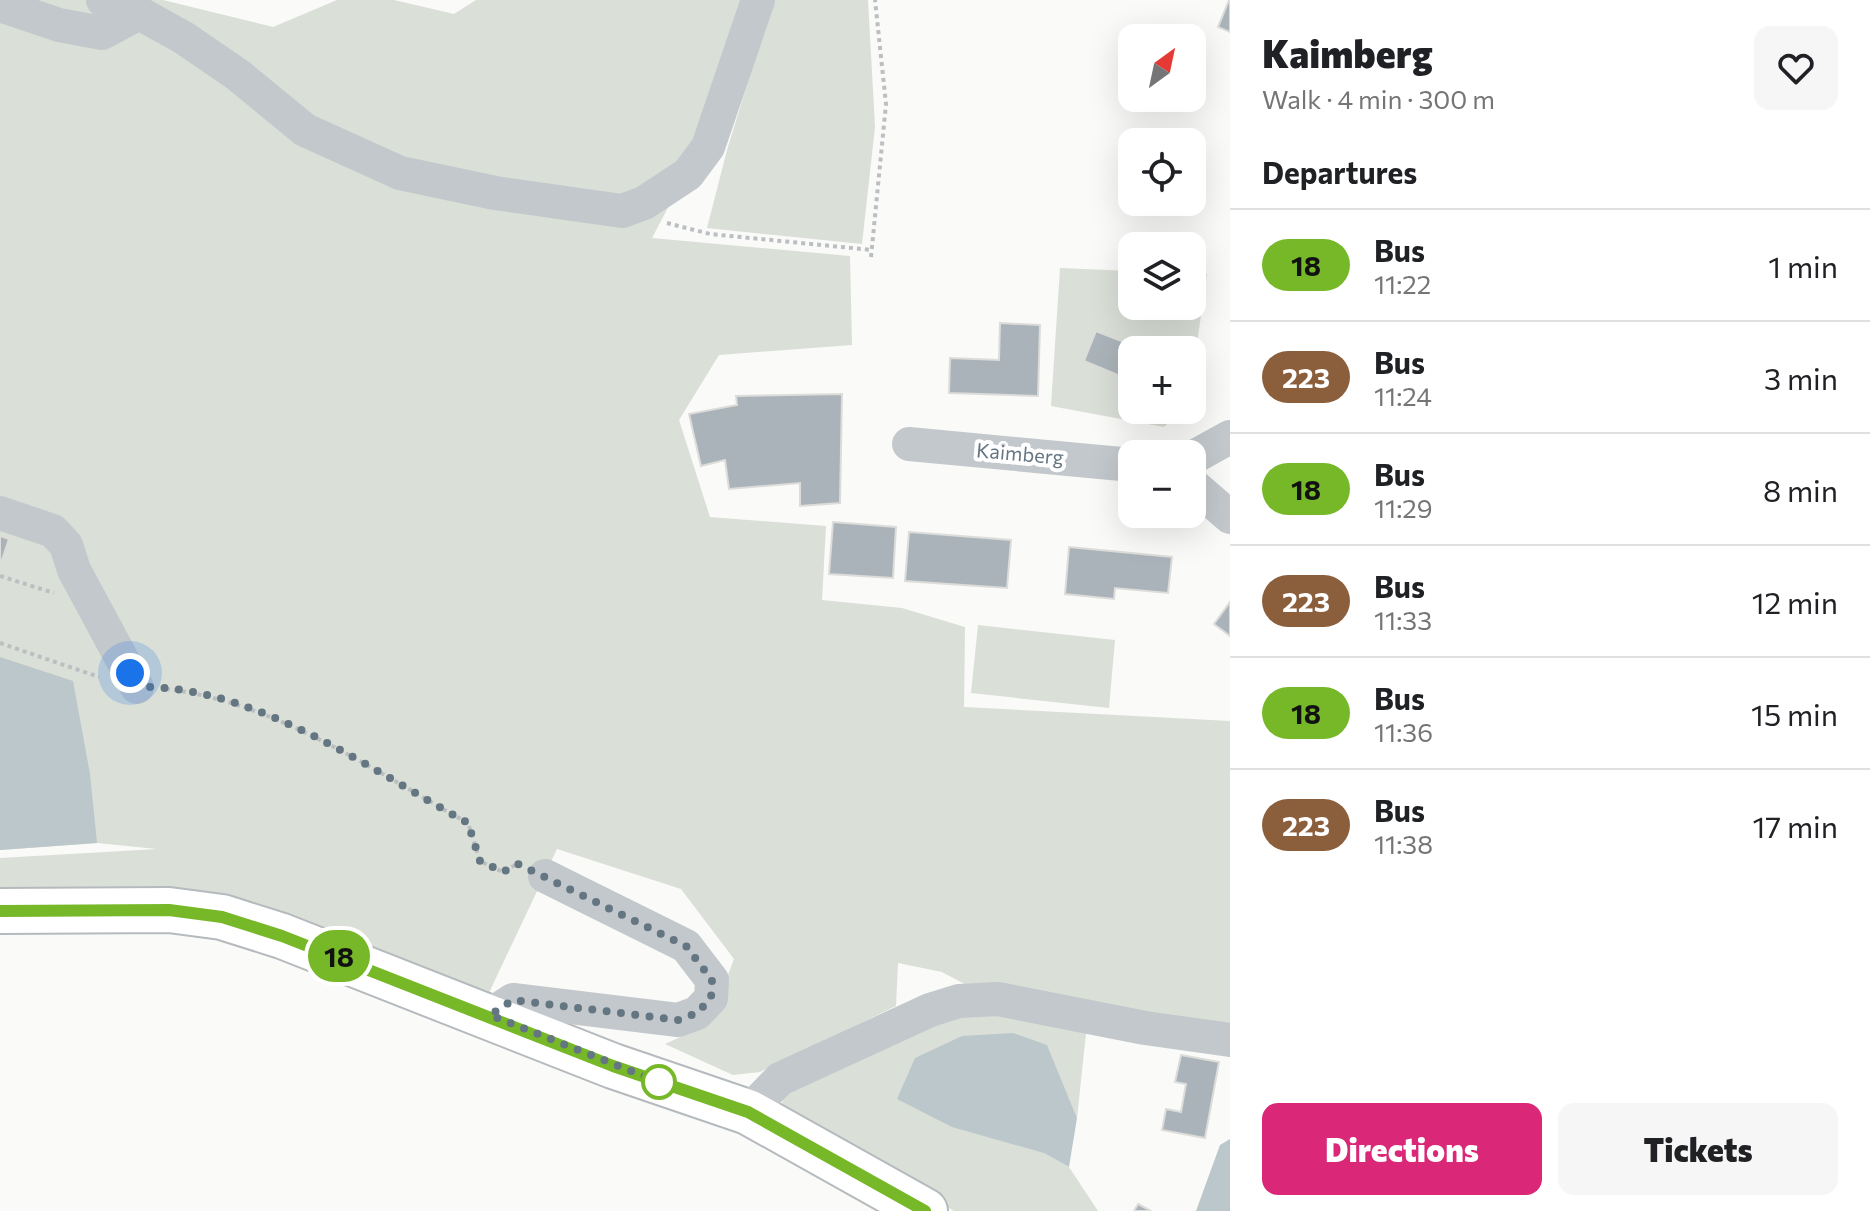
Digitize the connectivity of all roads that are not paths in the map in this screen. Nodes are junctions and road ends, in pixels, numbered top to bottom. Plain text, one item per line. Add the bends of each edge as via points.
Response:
1 (103, 0) edge
2 (758, 0) edge
3 (0, 5) edge
4 (139, 13) junction
5 (1230, 437) edge
6 (909, 444) dead end
7 (1206, 450) edge
8 (1118, 464) edge
9 (1206, 496) edge
10 (0, 513) edge
11 (1230, 517) edge
12 (137, 687) road end
13 (545, 876) road end
14 (0, 911) edge
15 (490, 1015) junction
16 (1230, 1040) edge
17 (748, 1112) junction
18 (925, 1211) edge

1 - 4 street
2 - 4 street via 708,147 688,174 622,211 400,173 305,130 238,75
3 - 4 street via 102,33
5 - 7 street
6 - 8 street, Kaimberg
9 - 11 street
10 - 12 street via 53,531 66,545
13 - 15 street via 686,946 712,980 711,998 697,1013 678,1020 513,1000
14 - 15 main road via 169,910 222,917 333,953
15 - 17 main road via 613,1066
16 - 17 street via 998,999 959,1001 780,1079
17 - 18 main road

